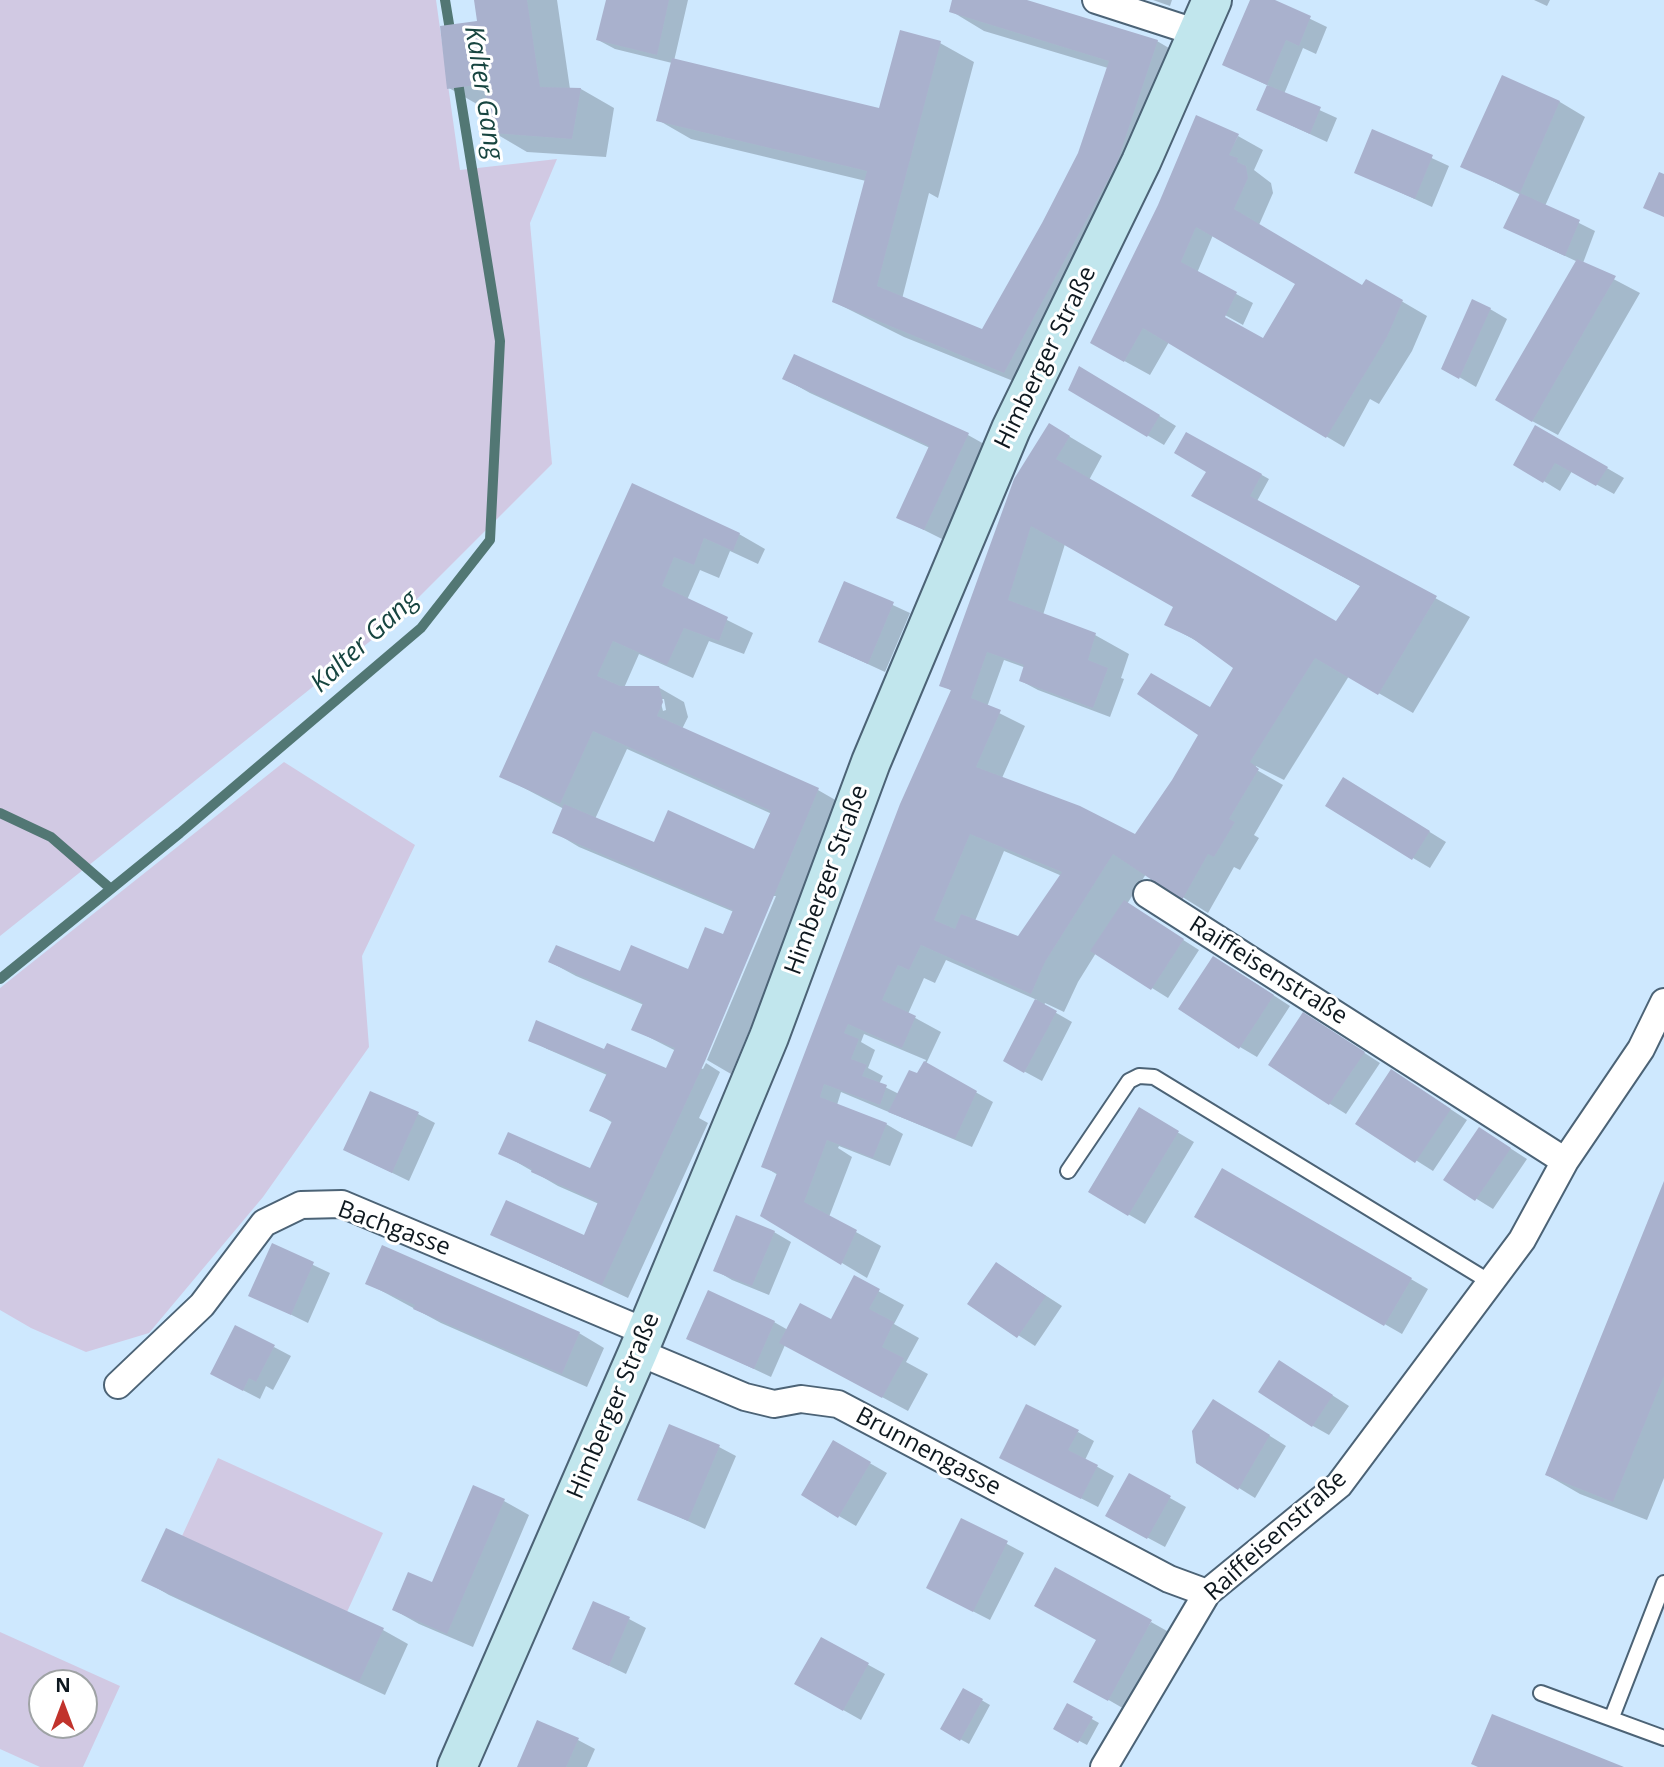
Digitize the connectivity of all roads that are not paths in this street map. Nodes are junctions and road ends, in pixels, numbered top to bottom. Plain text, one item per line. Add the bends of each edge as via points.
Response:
1 (1096, 0) edge
2 (1205, 16) edge
3 (1147, 894) dead end
4 (1664, 1002) edge
5 (1565, 1161) junction
6 (1068, 1171) dead end
7 (1490, 1282) junction
8 (642, 1342) junction
9 (118, 1385) dead end
10 (1664, 1583) edge
11 (1207, 1592) junction
12 (1541, 1693) dead end
13 (1612, 1717) junction
14 (1664, 1738) edge
15 (457, 1767) edge
16 (1104, 1767) edge

1 - 2 street
2 - 8 main road, Himberger Straße via 1141,162 1005,442 871,762 769,1037
3 - 5 street, Raiffeisenstraße
4 - 5 street, Raiffeisenstraße via 1641,1049
5 - 7 street, Raiffeisenstraße via 1522,1240
6 - 7 lane via 1129,1081 1154,1077
7 - 11 street, Raiffeisenstraße via 1339,1485
8 - 9 street, Bachgasse via 342,1204 301,1205 264,1223 202,1305
8 - 11 street, Brunnengasse via 745,1397 774,1404 800,1399 838,1404 1169,1579
8 - 15 main road, Himberger Straße
10 - 13 lane
11 - 16 street, Raiffeisenstraße
12 - 13 lane
13 - 14 lane

